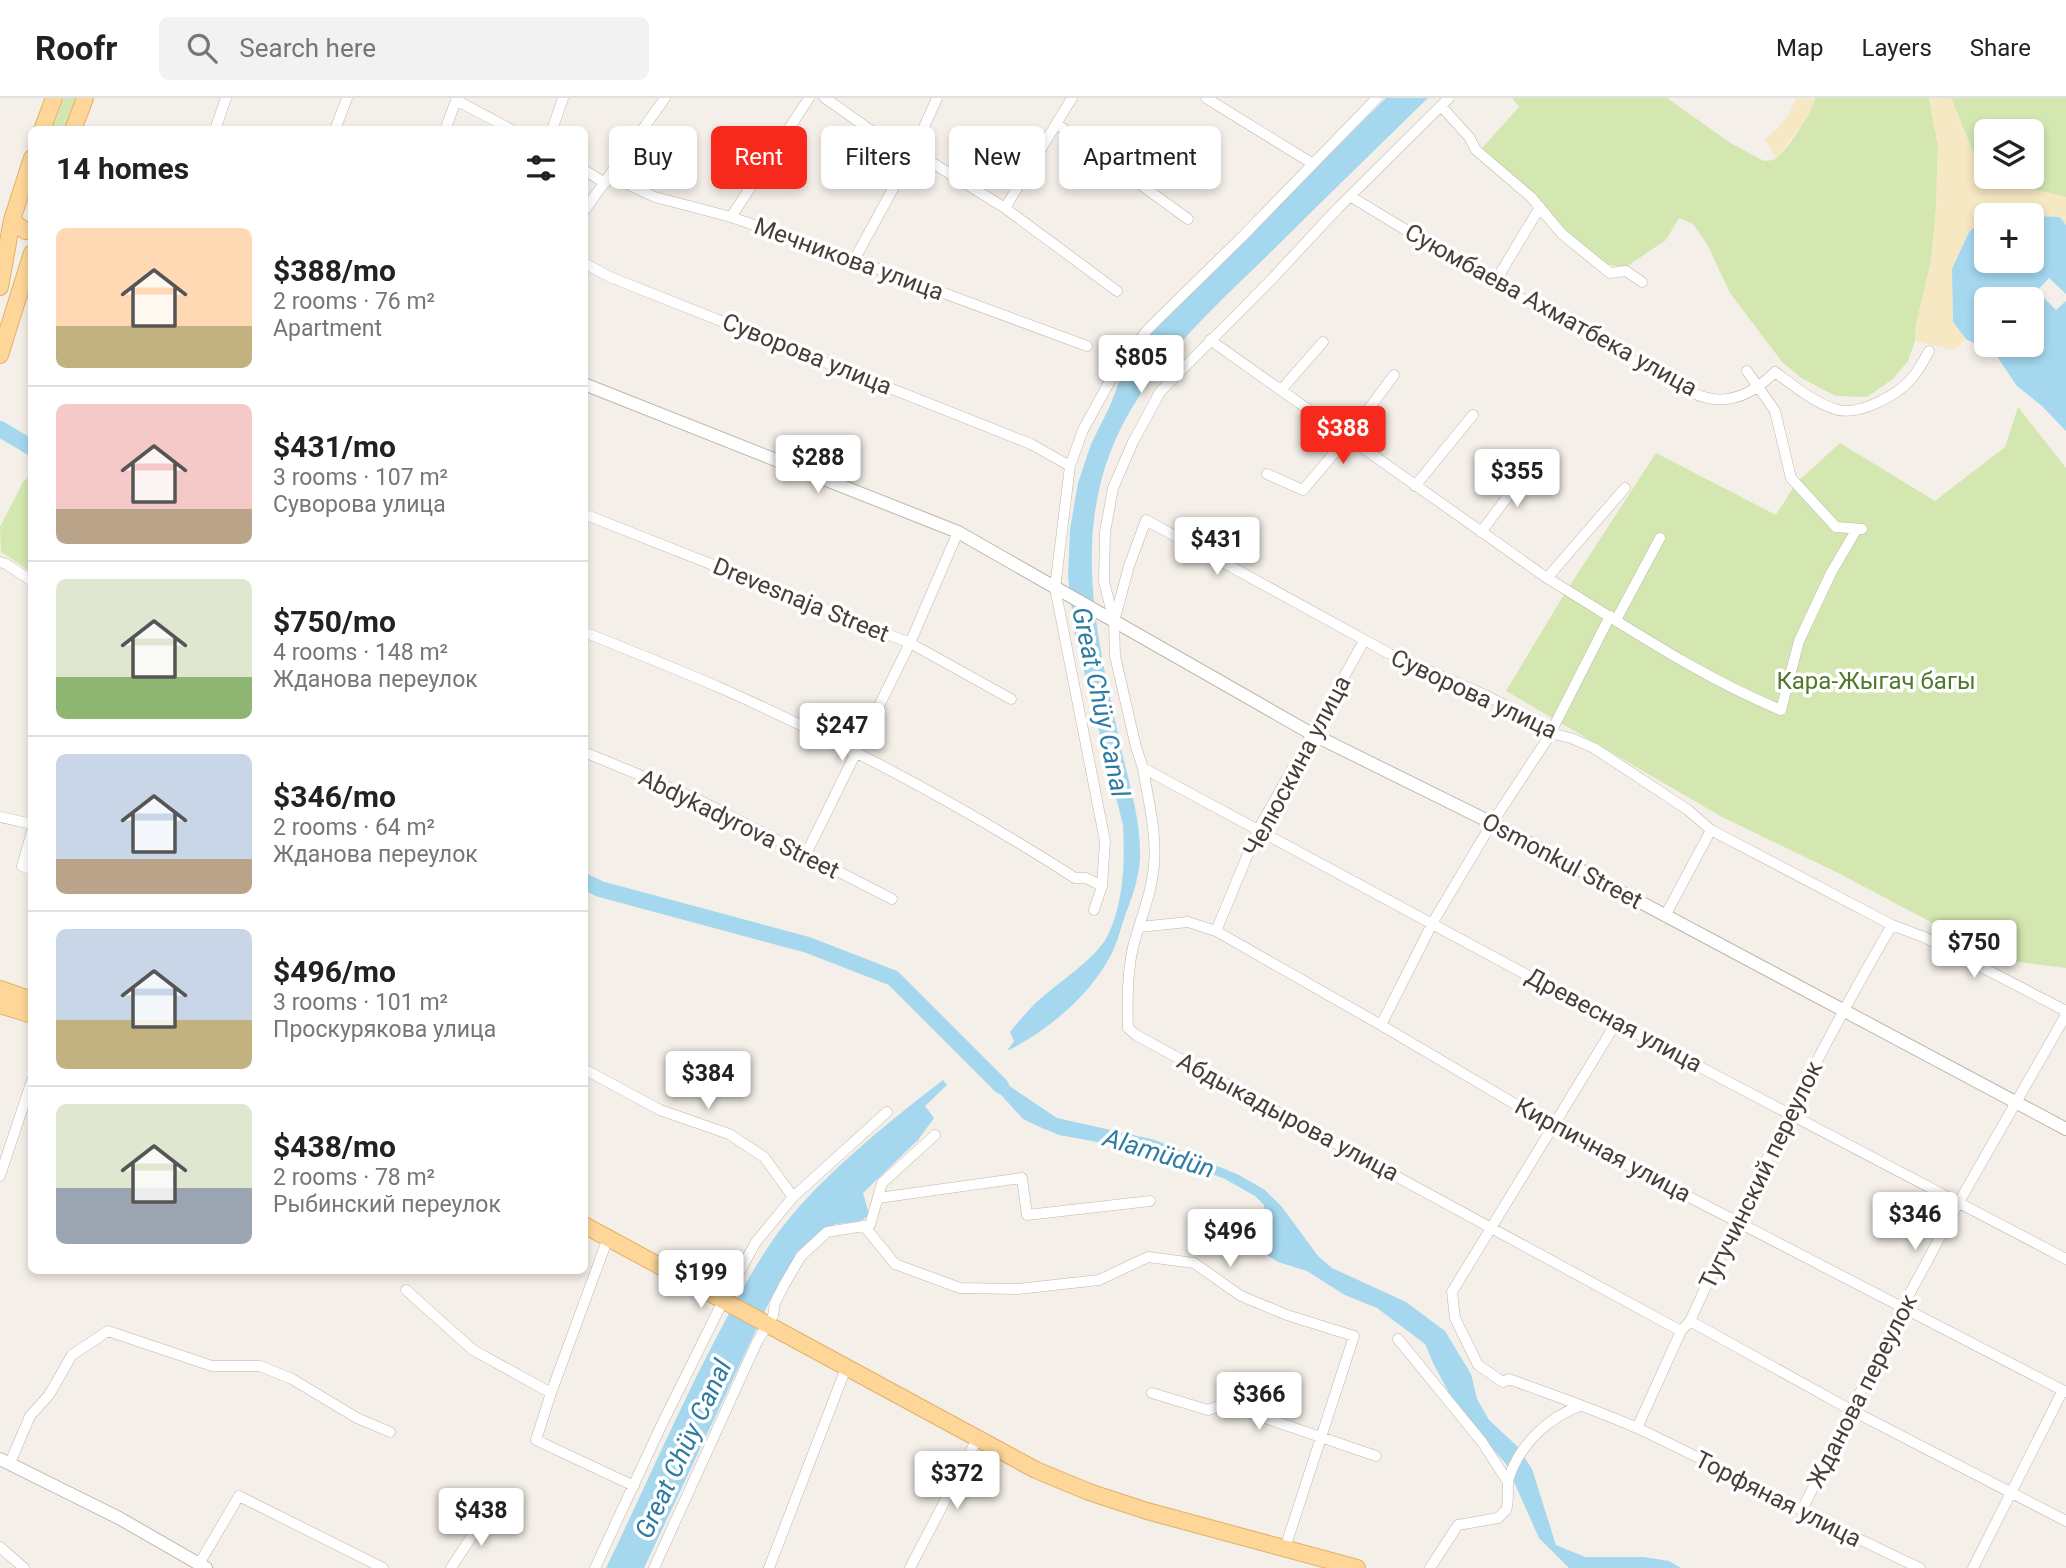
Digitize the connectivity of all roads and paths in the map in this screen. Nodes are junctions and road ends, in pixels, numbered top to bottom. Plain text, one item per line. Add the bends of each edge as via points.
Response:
1 (54, 98) edge
2 (85, 98) edge
3 (226, 98) edge
4 (347, 98) edge
5 (563, 98) edge
6 (665, 98) edge
7 (809, 98) edge
8 (825, 98) edge
9 (937, 98) edge
10 (1072, 98) edge
11 (1206, 98) edge
12 (1377, 98) edge
13 (1449, 98) edge
14 (456, 99) edge
15 (1441, 106) junction
16 (1058, 124) junction
17 (44, 126) edge
18 (74, 126) edge
19 (216, 126) edge
20 (336, 126) edge
21 (446, 126) edge
22 (505, 126) edge
23 (553, 126) edge
24 (865, 126) edge
25 (924, 126) edge
26 (935, 164) edge
27 (1312, 164) junction
28 (588, 172) edge
29 (607, 179) junction
30 (27, 182) edge
31 (893, 189) edge
32 (1350, 197) junction
33 (588, 205) edge
34 (1539, 207) junction
35 (1005, 208) junction
36 (732, 218) junction
37 (1188, 219) dead end
38 (12, 220) junction
39 (28, 231) edge
40 (854, 260) junction
41 (588, 265) edge
42 (28, 266) edge
43 (1495, 282) junction
44 (1642, 282) dead end
45 (0, 287) edge
46 (1117, 290) dead end
47 (1210, 340) junction
48 (1323, 342) dead end
49 (1087, 346) dead end
50 (1929, 351) dead end
51 (0, 355) edge
52 (1747, 371) dead end
53 (1394, 374) dead end
54 (588, 386) edge
55 (1757, 389) junction
56 (1281, 390) junction
57 (1474, 415) dead end
58 (1347, 438) junction
59 (1070, 466) junction
60 (1529, 468) dead end
61 (1267, 474) dead end
62 (1416, 486) junction
63 (1625, 488) dead end
64 (588, 516) edge
65 (958, 532) junction
66 (1481, 532) junction
67 (1660, 538) dead end
68 (0, 562) edge
69 (28, 578) edge
70 (1547, 578) junction
71 (1057, 589) junction
72 (1613, 618) junction
73 (1110, 619) junction
74 (588, 634) edge
75 (1364, 641) junction
76 (910, 643) junction
77 (1011, 699) dead end
78 (1550, 733) junction
79 (1312, 734) junction
80 (855, 752) junction
81 (588, 754) edge
82 (1143, 768) junction
83 (0, 817) edge
84 (28, 823) edge
85 (1492, 823) junction
86 (1258, 830) junction
87 (1711, 831) junction
88 (28, 845) edge
89 (806, 854) junction
90 (28, 868) edge
91 (1102, 886) junction
92 (892, 899) dead end
93 (1094, 910) dead end
94 (1665, 916) junction
95 (1433, 922) junction
96 (1892, 925) junction
97 (1139, 926) junction
98 (1216, 931) junction
99 (0, 989) edge
100 (28, 999) edge
101 (0, 1005) edge
102 (1842, 1010) junction
103 (2066, 1013) edge
104 (28, 1014) edge
105 (1616, 1023) junction
106 (1381, 1025) junction
107 (588, 1071) edge
108 (28, 1092) edge
109 (2018, 1101) junction
110 (887, 1112) dead end
111 (1790, 1113) junction
112 (1552, 1126) junction
113 (2066, 1129) edge
114 (935, 1135) dead end
115 (0, 1176) edge
116 (793, 1197) junction
117 (877, 1198) junction
118 (1150, 1202) dead end
119 (1959, 1202) junction
120 (1737, 1220) junction
121 (864, 1226) junction
122 (588, 1227) edge
123 (1491, 1227) junction
124 (608, 1238) junction
125 (2066, 1259) edge
126 (406, 1290) dead end
127 (725, 1302) junction
128 (1903, 1306) junction
129 (1690, 1321) junction
130 (766, 1325) junction
131 (1681, 1331) junction
132 (1398, 1339) dead end
133 (846, 1368) junction
134 (2064, 1391) edge
135 (551, 1393) junction
136 (1152, 1393) dead end
137 (1580, 1406) junction
138 (1852, 1410) junction
139 (1637, 1428) junction
140 (390, 1432) dead end
141 (1322, 1437) junction
142 (977, 1439) junction
143 (1376, 1456) dead end
144 (5, 1461) edge
145 (1509, 1479) junction
146 (634, 1486) junction
147 (2012, 1492) junction
148 (1802, 1510) junction
149 (487, 1513) dead end
150 (2066, 1521) edge
151 (0, 1547) edge
152 (1285, 1548) junction
153 (203, 1566) edge
154 (24, 1568) edge
155 (383, 1568) edge
156 (451, 1568) edge
157 (595, 1568) edge
158 (654, 1568) edge
159 (769, 1568) edge
160 (910, 1568) edge
161 (1357, 1568) edge
162 (1430, 1568) edge
163 (1920, 1568) edge
164 (1973, 1568) edge

1 - 17 main road
2 - 18 main road
3 - 19 street
4 - 20 street
5 - 23 street
6 - 29 street
7 - 36 street
8 - 24 street
9 - 25 street
10 - 16 street
11 - 27 street
12 - 27 street
13 - 15 street
14 - 21 street
14 - 22 street
15 - 32 street
15 - 34 street via 1476,150
16 - 35 street
16 - 37 street
26 - 35 street
27 - 59 street via 1148,329 1117,368 1083,430
28 - 29 street, Мечникова улица
29 - 33 street
29 - 36 street, Мечникова улица
30 - 38 main road
31 - 40 street
32 - 43 street, Суюмбаева Ахматбека улица
32 - 47 street
34 - 43 street
34 - 44 street via 1562,234 1610,273 1626,271
35 - 46 street
36 - 40 street, Мечникова улица
38 - 39 main road
38 - 45 main road
40 - 49 street, Мечникова улица
41 - 59 street, Суворова улица via 1031,444
42 - 51 main road
43 - 55 street, Суюмбаева Ахматбека улица via 1686,389 1712,399
47 - 56 street
47 - 73 street via 1160,391 1113,488 1105,532 1104,581
48 - 56 street
50 - 55 street, Суюмбаева Ахматбека улица via 1910,381 1881,401 1852,412 1821,403 1775,372
52 - 55 street
53 - 58 street
54 - 65 street
55 - 72 street via 1775,411 1791,478 1836,527 1859,531 1831,573 1799,641 1781,709 1687,663
56 - 58 street
57 - 62 street
58 - 61 street via 1303,490
58 - 62 street
59 - 71 street
60 - 66 street
62 - 66 street
63 - 70 street
64 - 76 street, Drevesnaja Street
65 - 71 street
65 - 76 street
66 - 70 street
67 - 72 street
68 - 69 street
70 - 72 street
71 - 73 street, Osmonkul Street
71 - 91 street via 1105,841
72 - 78 street
73 - 75 street, Суворова улица via 1146,520
73 - 79 street, Osmonkul Street
73 - 82 street, Абдыкадырова улица
74 - 80 street via 723,689
75 - 78 street, Суворова улица via 1483,694
75 - 79 street, Челюскина улица
76 - 77 street, Drevesnaja Street
76 - 80 street
78 - 85 street
78 - 87 street, Суворова улица via 1594,748 1688,810
79 - 85 street, Osmonkul Street
79 - 86 street, Челюскина улица
80 - 89 street
80 - 91 street via 1005,833 1075,878
81 - 89 street, Abdykadyrova Street via 695,798
82 - 86 street, Древесная улица
82 - 97 street, Абдыкадырова улица via 1155,838 1154,865
83 - 84 street
85 - 94 street, Osmonkul Street
85 - 95 street
86 - 95 street, Древесная улица
86 - 98 street, Челюскина улица
87 - 94 street
87 - 96 street, Суворова улица
88 - 90 street via 22,866
89 - 92 street, Abdykadyrova Street
91 - 93 street
94 - 102 street, Osmonkul Street
95 - 105 street, Древесная улица
95 - 106 street
96 - 102 street, Тугучинский переулок
96 - 103 street, Жданова переулок via 1926,938
97 - 98 street, Кирпичная улица via 1188,922
97 - 123 street, Абдыкадырова улица via 1132,949 1128,1028
98 - 106 street, Кирпичная улица
99 - 100 main road
101 - 104 main road
102 - 109 street, Osmonkul Street
102 - 111 street, Тугучинский переулок
103 - 109 street, Жданова переулок
105 - 111 street, Древесная улица
105 - 112 street
106 - 112 street, Кирпичная улица
107 - 116 street via 660,1110 729,1134 764,1157
108 - 115 street
109 - 113 street, Osmonkul Street
109 - 119 street, Жданова переулок
110 - 116 street
111 - 119 street, Древесная улица
111 - 120 street, Тугучинский переулок
112 - 120 street, Кирпичная улица
112 - 123 street
114 - 117 street via 882,1182
116 - 127 street via 756,1242
117 - 118 street via 1022,1178 1027,1215
117 - 121 street via 870,1225
119 - 125 street, Древесная улица
119 - 128 street, Жданова переулок
120 - 128 street, Кирпичная улица
120 - 129 street, Тугучинский переулок
121 - 130 street via 827,1233 802,1256
121 - 141 street via 895,1264 960,1288 1018,1289 1099,1280 1148,1257 1194,1263 1241,1296 1354,1336
122 - 124 main road
123 - 131 street, Абдыкадырова улица
123 - 137 street, Торфяная улица via 1452,1292 1455,1318 1478,1365 1503,1382 1509,1379
124 - 127 main road
124 - 135 street
126 - 135 street via 473,1350
127 - 130 main road
127 - 146 street
128 - 134 street, Кирпичная улица
128 - 138 street, Жданова переулок
129 - 131 street, Тугучинский переулок
129 - 138 street
130 - 133 main road
130 - 158 street
131 - 139 street, Тугучинский переулок
132 - 145 street
133 - 142 main road
133 - 159 street
134 - 147 street
135 - 146 street via 536,1440
136 - 141 street via 1208,1410 1224,1404
137 - 139 street, Торфяная улица
137 - 145 street via 1548,1422 1524,1450
138 - 147 street
138 - 148 street, Жданова переулок
139 - 148 street, Торфяная улица
140 - 144 street via 260,1366 212,1366 108,1331 72,1355
141 - 143 street
141 - 152 street
142 - 152 main road via 1089,1492
142 - 160 street
144 - 153 street
145 - 162 street via 1506,1510 1498,1518 1458,1525
146 - 157 street
147 - 150 street
147 - 164 street
148 - 163 street, Торфяная улица
149 - 156 street
151 - 154 street
152 - 161 main road
153 - 155 street via 239,1496

